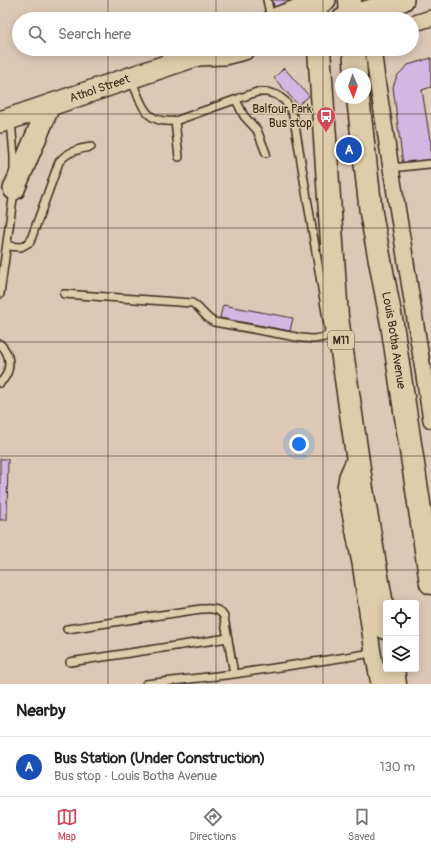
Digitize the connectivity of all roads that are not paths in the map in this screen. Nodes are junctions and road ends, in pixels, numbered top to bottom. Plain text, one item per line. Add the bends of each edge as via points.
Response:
1 (266, 0) edge
2 (403, 0) edge
3 (318, 5) edge
4 (270, 12) edge
5 (295, 12) edge
6 (357, 12) edge
7 (431, 18) edge
8 (419, 22) edge
9 (191, 56) edge
10 (319, 56) edge
11 (355, 56) edge
12 (375, 56) edge
13 (356, 68) edge
14 (131, 78) junction
15 (236, 100) junction
16 (359, 104) edge
17 (50, 106) junction
18 (4, 118) edge
19 (175, 121) junction
20 (384, 125) junction
21 (361, 128) junction
22 (91, 147) dead end
23 (266, 153) dead end
24 (179, 157) dead end
25 (429, 164) dead end
26 (391, 168) junction
27 (14, 189) junction
28 (6, 246) junction
29 (0, 294) edge
30 (64, 294) dead end
31 (0, 344) edge
32 (0, 383) edge
33 (431, 420) edge
34 (357, 454) junction
35 (431, 583) edge
36 (383, 610) edge
37 (67, 629) dead end
38 (228, 638) junction
39 (373, 652) junction
40 (70, 662) dead end
41 (393, 672) edge
42 (234, 674) junction
43 (146, 684) edge
44 (379, 684) edge
45 (395, 684) edge

1 - 4 lane
2 - 6 main road
3 - 5 main road
7 - 8 street
9 - 14 main road, Athol Street
10 - 34 main road, M11 via 338,317
11 - 13 main road
12 - 20 street, Louis Botha Avenue
14 - 17 main road, Athol Street
14 - 19 lane via 147,114 163,122
15 - 19 lane
15 - 23 lane via 244,116 257,130
15 - 30 lane via 257,92 267,92 277,95 291,110 297,132 326,311 329,331 327,336 315,339 214,322 192,303
16 - 21 main road, Louis Botha Avenue
17 - 18 main road, Athol Street
17 - 27 main road
18 - 27 lane via 14,156
19 - 24 lane
20 - 21 street
20 - 26 street, Louis Botha Avenue
21 - 35 main road, Louis Botha Avenue via 372,213 392,324
22 - 28 lane via 64,156 59,162 30,242 21,247
25 - 26 lane
26 - 33 street, Louis Botha Avenue
27 - 28 lane
28 - 29 lane
31 - 32 lane via 9,359 9,368
34 - 36 main road, M11
34 - 39 street via 347,476 345,488 360,563
37 - 38 lane via 214,609 220,611 224,617
38 - 40 lane
38 - 42 lane
39 - 42 lane
39 - 44 street
41 - 45 main road
42 - 43 lane

